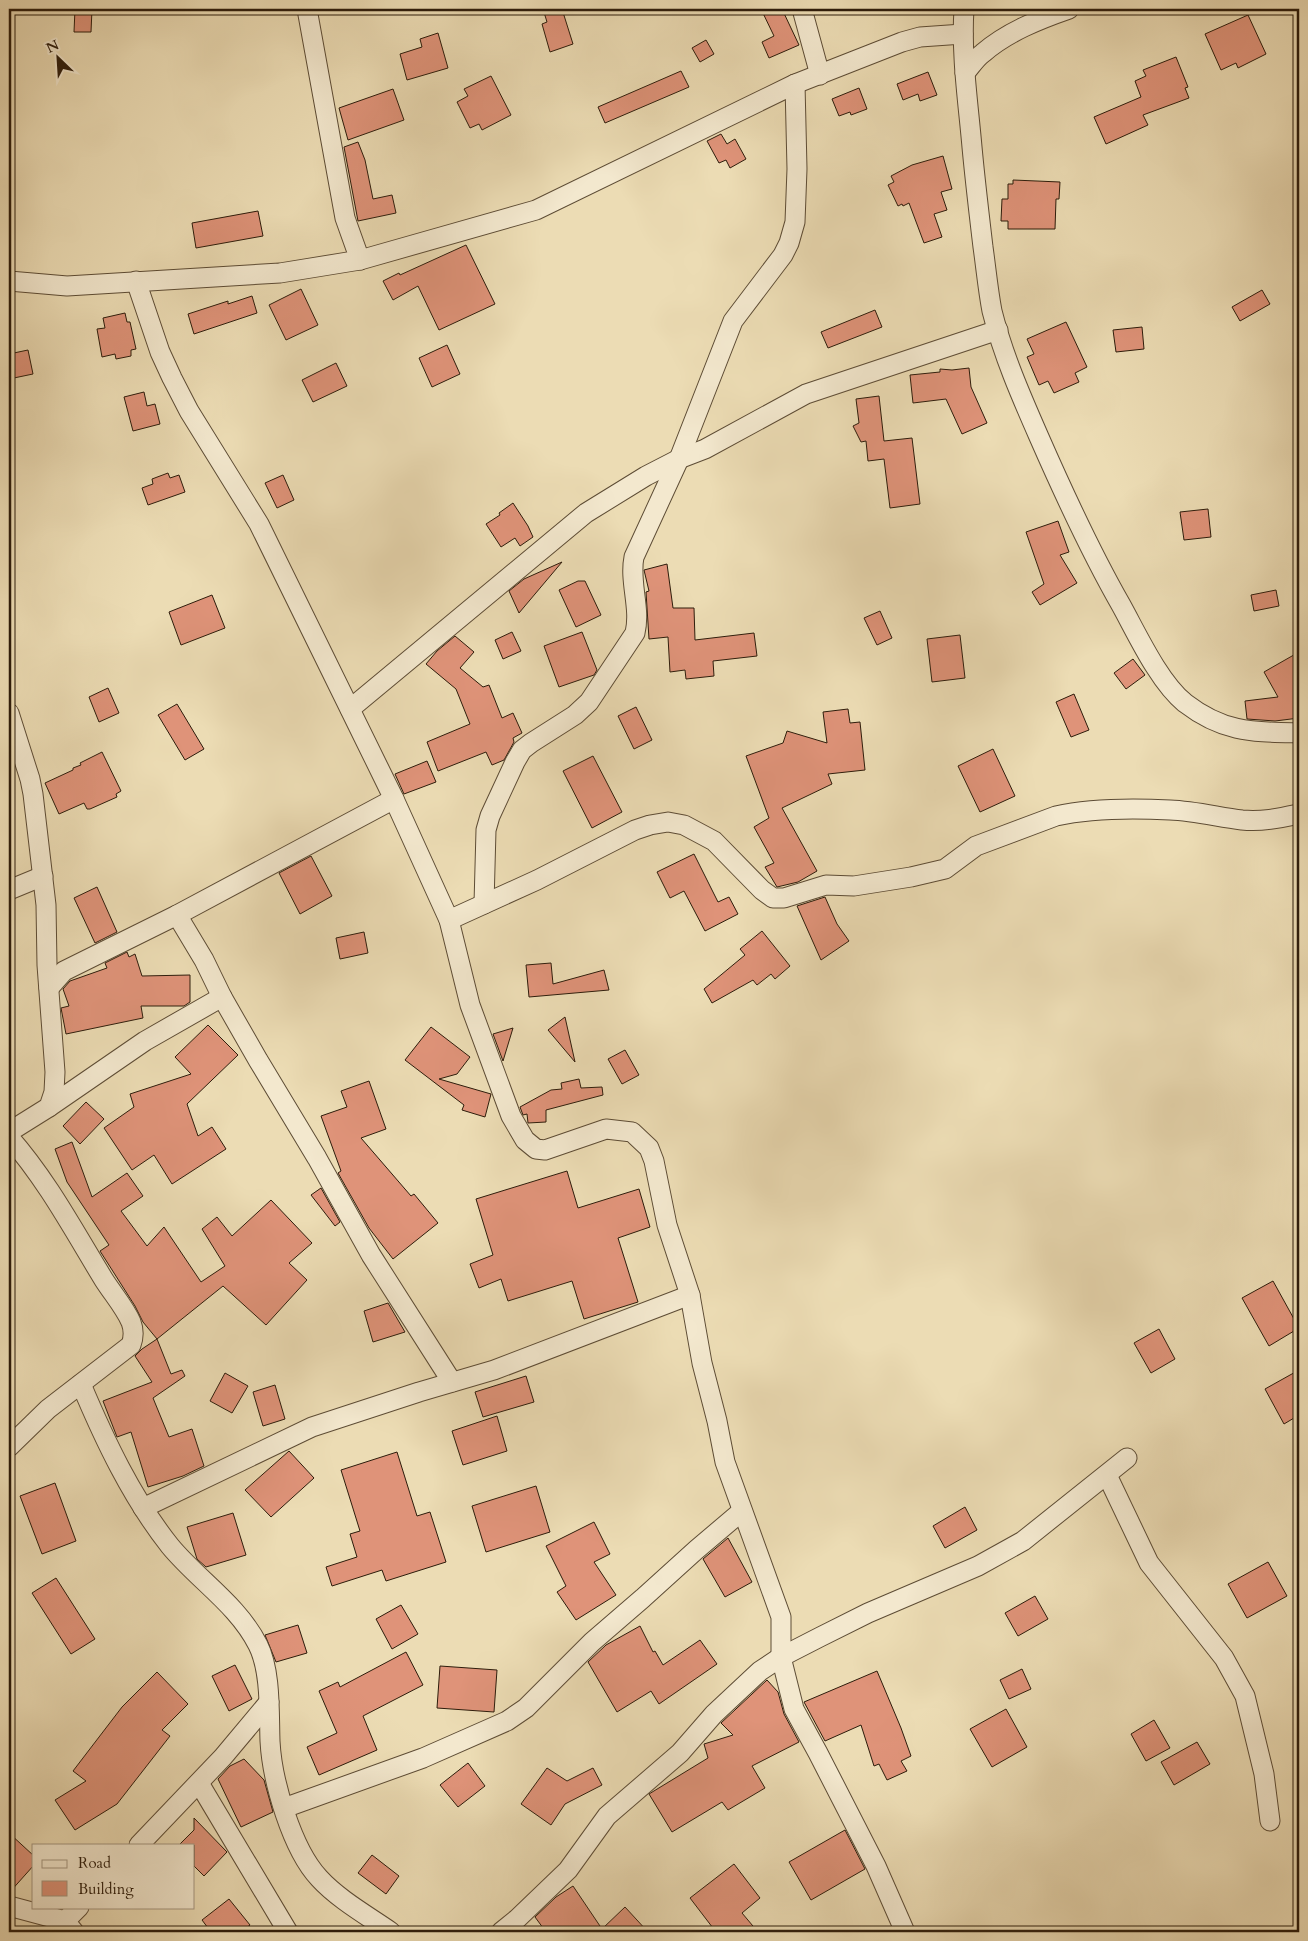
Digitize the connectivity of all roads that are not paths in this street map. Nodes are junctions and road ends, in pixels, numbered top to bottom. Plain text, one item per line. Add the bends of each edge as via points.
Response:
1 (307, 9) edge
2 (802, 9) edge
3 (964, 9) edge
4 (1069, 9) edge
5 (963, 34) junction
6 (965, 73) junction
7 (820, 74) junction
8 (795, 84) junction
9 (360, 260) junction
10 (9, 281) edge
11 (136, 281) junction
12 (998, 330) junction
13 (679, 458) junction
14 (350, 708) junction
15 (9, 713) edge
16 (1299, 733) edge
17 (394, 798) junction
18 (1299, 814) edge
19 (44, 876) junction
20 (9, 890) edge
21 (484, 904) junction
22 (177, 915) junction
23 (449, 920) junction
24 (49, 988) junction
25 (222, 997) junction
26 (49, 1107) junction
27 (9, 1132) edge
28 (9, 1137) edge
29 (690, 1295) junction
30 (452, 1382) junction
31 (81, 1384) junction
32 (9, 1447) edge
33 (1127, 1458) dead end
34 (1107, 1475) junction
35 (143, 1508) junction
36 (742, 1511) junction
37 (781, 1657) junction
38 (268, 1702) junction
39 (199, 1783) junction
40 (284, 1808) junction
41 (1270, 1821) dead end
42 (140, 1844) edge
43 (9, 1906) edge
44 (79, 1908) edge
45 (70, 1927) edge
46 (288, 1932) edge
47 (392, 1932) edge
48 (501, 1932) edge
49 (905, 1932) edge

1 - 9 street via 345,218
2 - 7 street
3 - 5 street
4 - 6 street via 998,41 982,53
5 - 6 street
5 - 7 street via 920,37
6 - 12 street via 988,287
7 - 8 street
8 - 9 street via 536,210
8 - 13 street via 796,195 789,242 783,255 733,321
9 - 11 street via 280,273
10 - 11 street via 67,286
11 - 14 street via 172,378 260,524
12 - 13 street via 806,394 705,448
12 - 16 street via 1013,377 1055,474 1112,590 1154,665 1183,702 1224,725 1249,732
13 - 14 street via 586,513
13 - 21 street via 634,557 635,633 589,702 531,742 515,762 490,816
14 - 17 street
15 - 19 street via 30,779
17 - 22 street
17 - 23 street
18 - 21 street via 1271,820 1243,820 1170,810 1068,813 976,846 945,869 854,886 826,885 784,898 774,898 762,890 714,841 684,825 668,822 635,830
19 - 20 street
19 - 24 street
21 - 23 street
22 - 24 street via 64,971
22 - 25 street
23 - 29 street via 470,1005 511,1116 525,1140 536,1149 545,1150 606,1129 632,1132 649,1148 654,1161 668,1225
24 - 26 street via 56,1072
25 - 26 street via 144,1041
25 - 30 street via 372,1255
26 - 27 street
28 - 31 street via 28,1159 68,1219 131,1322 134,1333 131,1345
29 - 30 street via 503,1367
29 - 36 street via 725,1462
30 - 35 street via 312,1427
31 - 32 street via 48,1409
31 - 35 street via 100,1430
33 - 34 street
34 - 37 street via 1022,1541 978,1566 868,1613
34 - 41 street via 1149,1563 1224,1658 1245,1696 1264,1774
35 - 38 street via 171,1547 245,1623 258,1646 265,1669
36 - 37 street via 781,1617
36 - 40 street via 592,1642 526,1708 507,1721 423,1758
37 - 48 street via 760,1671 714,1714 680,1754 607,1816 568,1870
37 - 49 street via 794,1709 876,1866
38 - 39 street
38 - 40 street via 271,1762
39 - 42 street
39 - 46 street
40 - 47 street via 301,1854 318,1877
43 - 45 street
44 - 45 street

